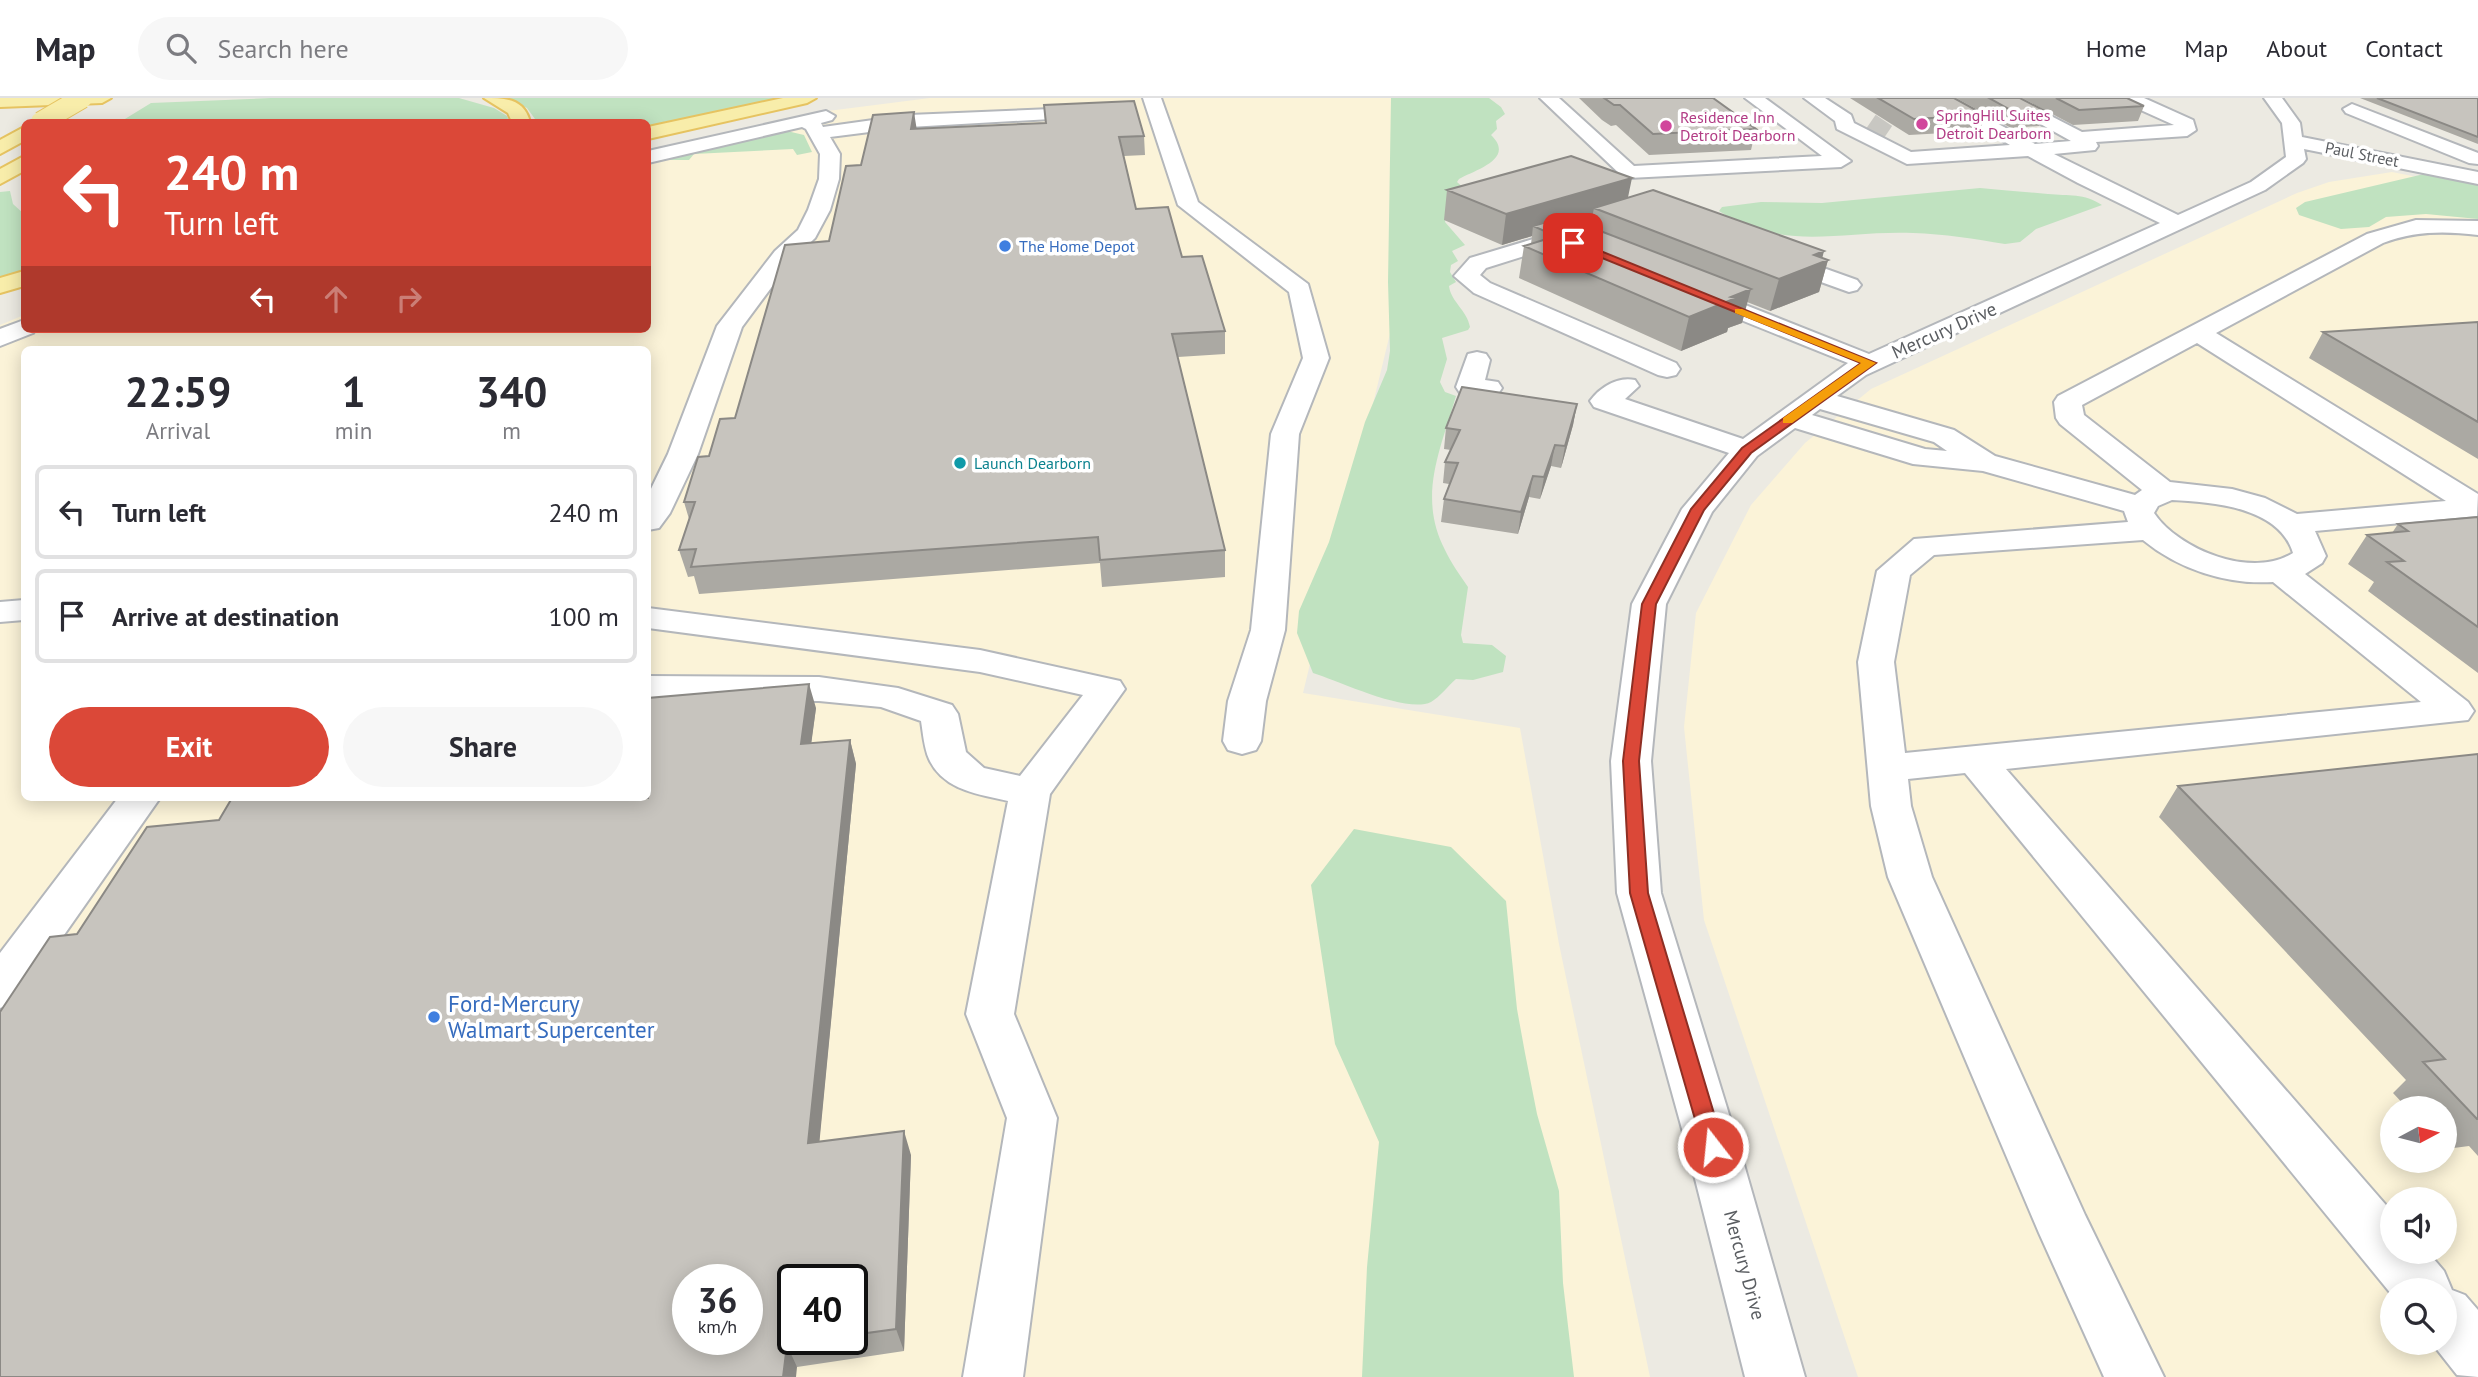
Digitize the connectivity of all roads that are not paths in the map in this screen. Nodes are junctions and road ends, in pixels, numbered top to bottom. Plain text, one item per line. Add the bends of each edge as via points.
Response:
1 (82, 98) edge
2 (493, 98) edge
3 (1549, 98) edge
4 (1754, 98) edge
5 (1813, 98) edge
6 (1938, 98) edge
7 (2003, 98) edge
8 (2129, 98) edge
9 (2273, 98) edge
10 (109, 101) edge
11 (942, 101) dead end
12 (0, 102) edge
13 (1150, 106) edge
14 (2352, 109) dead end
15 (1115, 111) edge
16 (809, 117) edge
17 (95, 118) dead end
18 (46, 119) edge
19 (521, 119) edge
20 (1844, 119) junction
21 (1787, 122) junction
22 (1755, 123) dead end
23 (1870, 123) tunnel mouth
24 (651, 133) edge
25 (2079, 138) junction
26 (2295, 141) junction
27 (2034, 152) junction
28 (651, 156) edge
29 (1907, 158) junction
30 (1855, 160) junction
31 (2478, 160) edge
32 (21, 164) edge
33 (0, 178) edge
34 (2478, 178) edge
35 (2085, 179) junction
36 (2215, 205) junction
37 (2178, 223) junction
38 (2478, 228) edge
39 (1586, 229) edge
40 (1559, 238) junction
41 (1752, 249) edge
42 (1597, 253) edge
43 (21, 279) edge
44 (1849, 285) dead end
45 (0, 286) edge
46 (1679, 287) edge
47 (21, 329) edge
48 (2199, 333) junction
49 (0, 338) edge
50 (1477, 360) dead end
51 (1870, 363) junction
52 (1667, 369) dead end
53 (1488, 388) edge
54 (1604, 395) dead end
55 (1816, 399) junction
56 (1791, 418) junction
57 (1746, 450) junction
58 (1985, 462) junction
59 (2151, 510) junction
60 (651, 517) edge
61 (2290, 524) junction
62 (2281, 572) junction
63 (21, 610) edge
64 (0, 612) edge
65 (651, 618) edge
66 (651, 687) edge
67 (1242, 741) dead end
68 (1975, 759) junction
69 (1887, 768) junction
70 (1030, 792) junction
71 (138, 801) edge
72 (0, 989) edge
73 (2414, 1278) edge
74 (2457, 1329) edge
75 (2478, 1354) edge
76 (993, 1377) edge
77 (1775, 1377) edge
78 (2134, 1377) edge

1 - 18 main road, bridge
2 - 19 main road via 513,107
3 - 30 street via 1629,172
4 - 21 street
5 - 20 street
6 - 27 street
7 - 25 street
8 - 25 street via 2186,124 2187,130
9 - 26 street via 2291,123
10 - 12 main road
10 - 17 main road
11 - 16 street
13 - 67 street via 1189,205 1300,289 1317,358 1285,434 1268,630 1247,701
14 - 31 street, Paul Street
15 - 16 street via 909,121
16 - 24 main road
16 - 28 street
16 - 60 street via 830,154 829,179 819,210 807,233 783,256 730,326 683,454
20 - 23 street
20 - 29 street via 1844,125 1863,138 1886,140
21 - 22 street
21 - 30 street
25 - 27 street via 2088,146
26 - 34 street, Paul Street
26 - 36 street, Mercury Drive via 2296,159 2258,186
27 - 29 street
27 - 35 street
29 - 30 street
32 - 33 main road
35 - 36 street via 2167,199
35 - 37 street
36 - 37 street, Mercury Drive
37 - 51 street, Mercury Drive
38 - 48 street via 2426,225 2397,229
39 - 40 street
40 - 42 street
40 - 52 street via 1478,263 1466,276 1482,288
41 - 44 street
43 - 45 main road
46 - 51 street
47 - 49 street
48 - 59 street via 2068,401 2070,418
48 - 61 street via 2477,507
50 - 53 street via 1470,387
51 - 55 street, Mercury Drive
54 - 57 street
55 - 56 street, Mercury Drive
55 - 58 street via 1944,436
56 - 57 street, Mercury Drive
56 - 58 street via 1923,458
57 - 77 street, Mercury Drive via 1698,509 1649,604 1631,761 1639,893
58 - 59 street
59 - 61 street via 2197,491 2253,504
59 - 62 street via 2176,550 2244,570
59 - 69 street via 1925,545 1894,571 1876,662
61 - 62 street via 2308,543 2310,556 2301,566
62 - 68 street via 2455,711
63 - 64 street
65 - 70 street via 980,661 1107,689
66 - 70 street via 819,689 885,696 939,714 947,757 971,779
68 - 69 street
68 - 73 street
69 - 78 street via 1891,806 1910,877
70 - 76 street via 990,1014 1032,1118
71 - 72 street
74 - 75 street

